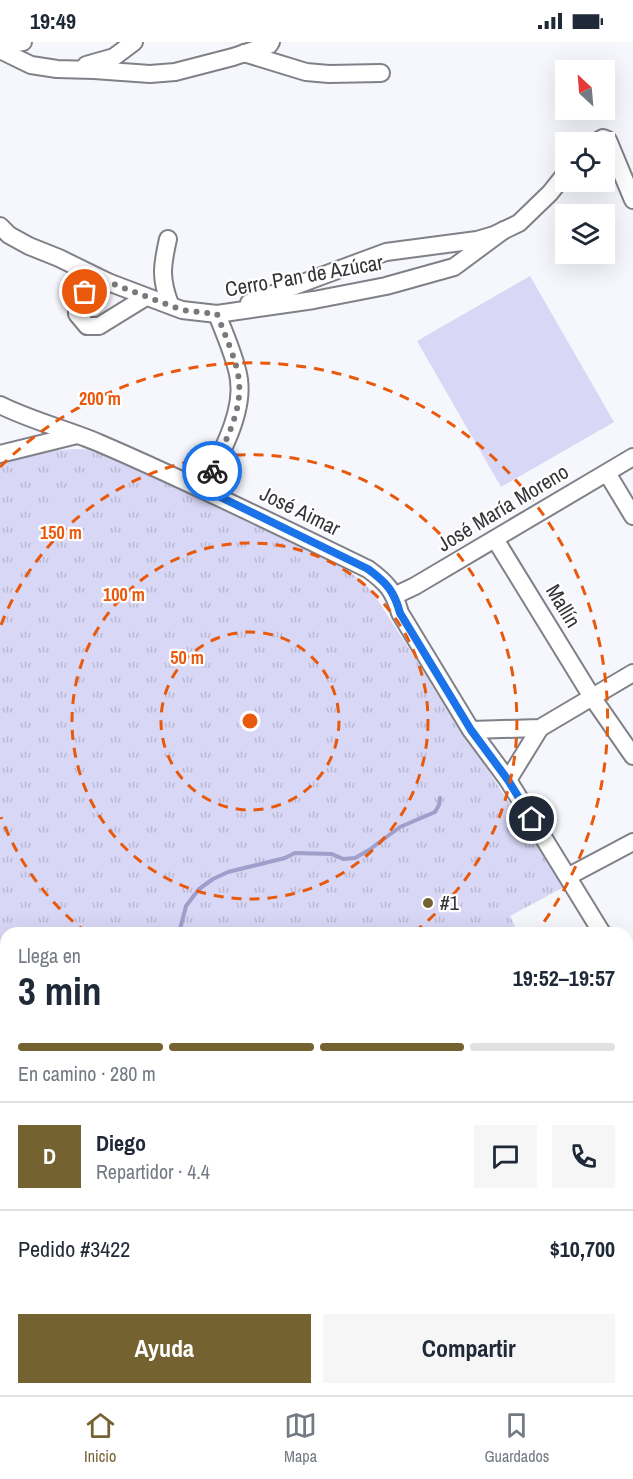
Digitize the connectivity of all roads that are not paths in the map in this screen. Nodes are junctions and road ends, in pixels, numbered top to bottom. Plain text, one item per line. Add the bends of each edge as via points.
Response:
1 (23, 42) edge
2 (134, 42) edge
3 (271, 42) edge
4 (0, 48) edge
5 (244, 53) junction
6 (74, 69) junction
7 (381, 73) dead end
8 (615, 157) edge
9 (555, 187) edge
10 (633, 200) edge
11 (0, 226) edge
12 (504, 230) junction
13 (168, 239) dead end
14 (108, 282) junction
15 (146, 297) junction
16 (170, 304) junction
17 (217, 314) junction
18 (0, 405) edge
19 (78, 435) junction
20 (0, 454) edge
21 (633, 458) edge
22 (607, 473) junction
23 (204, 489) junction
24 (633, 516) edge
25 (495, 539) junction
26 (396, 595) junction
27 (633, 673) edge
28 (592, 697) junction
29 (540, 728) junction
30 (471, 730) junction
31 (633, 756) edge
32 (508, 780) junction
33 (633, 842) edge
34 (568, 876) junction
35 (599, 927) edge

1 - 4 street
2 - 6 street via 114,57
3 - 5 street
4 - 6 street via 31,65
5 - 6 street via 175,72
5 - 7 street via 306,72
8 - 10 street
9 - 12 street, Cerro Pan de Azúcar via 519,223
11 - 14 street via 29,246
12 - 17 street, Cerro Pan de Azúcar via 477,240 386,252
12 - 17 street, Cerro Pan de Azúcar via 454,267 438,272 314,300
13 - 16 street via 163,286
14 - 15 street
14 - 15 street via 85,292 77,301 77,314 87,326 99,326
15 - 16 street
16 - 17 street via 182,310
17 - 23 street via 239,379 239,400 234,421
18 - 19 street, José Aimar
19 - 20 street
19 - 23 street, José Aimar
21 - 22 street, José María Moreno
22 - 24 street
22 - 25 street, José María Moreno
23 - 26 street, José Aimar via 368,569
25 - 26 street, José María Moreno
25 - 28 street, Mallín
26 - 30 street, José Aimar via 400,613
27 - 28 street
28 - 29 street
28 - 31 street, Mallín
29 - 30 street
29 - 32 street
30 - 32 street, José Aimar
32 - 34 street, José Aimar
33 - 34 street
34 - 35 street, José Aimar

